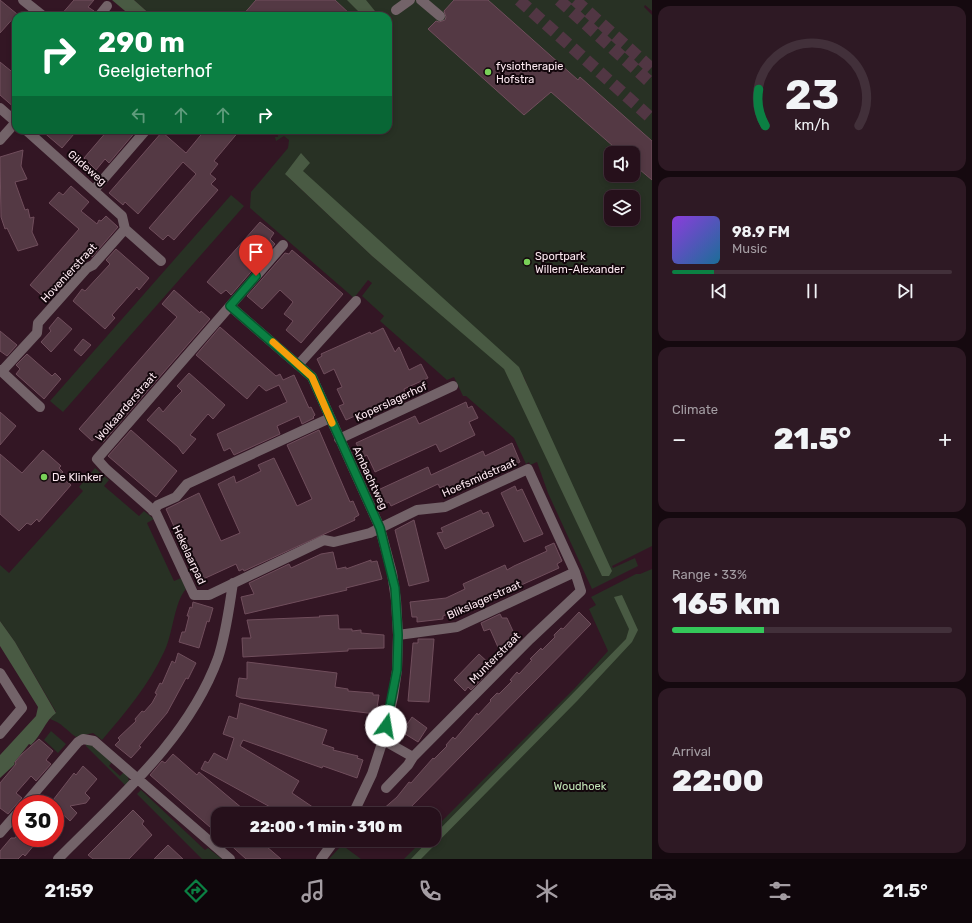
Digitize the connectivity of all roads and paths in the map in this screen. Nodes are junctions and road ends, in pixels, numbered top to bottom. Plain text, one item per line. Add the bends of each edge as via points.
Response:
1 (23, 0) edge
2 (410, 0) edge
3 (421, 0) edge
4 (107, 6) dead end
5 (396, 10) dead end
6 (38, 12) edge
7 (102, 12) edge
8 (440, 16) dead end
9 (0, 108) edge
10 (12, 118) edge
11 (12, 126) edge
12 (31, 134) edge
13 (143, 134) edge
14 (0, 140) edge
15 (94, 190) junction
16 (126, 229) junction
17 (283, 246) dead end
18 (161, 261) dead end
19 (356, 301) dead end
20 (230, 306) junction
21 (299, 364) junction
22 (1, 371) edge
23 (452, 386) dead end
24 (40, 407) dead end
25 (330, 418) junction
26 (339, 439) junction
27 (153, 511) junction
28 (380, 528) junction
29 (575, 572) junction
30 (233, 583) junction
31 (398, 635) junction
32 (0, 673) edge
33 (0, 734) edge
34 (383, 740) junction
35 (413, 757) junction
36 (137, 779) junction
37 (386, 788) dead end
38 (33, 795) edge
39 (356, 807) edge
40 (12, 819) edge
41 (0, 833) edge
42 (330, 847) edge
43 (58, 859) edge
44 (230, 859) edge
45 (321, 859) edge

1 - 6 street
2 - 5 street
3 - 8 street
4 - 7 street
9 - 10 street
11 - 14 street
12 - 15 street, Gildeweg
13 - 15 street
15 - 16 street, Gildeweg via 122,216
16 - 18 street
16 - 22 street, Hovenierstraat via 38,323 37,333
17 - 20 street
19 - 21 street
20 - 21 street, Ambachtweg
20 - 27 street, Wolkaarderstraat via 97,458
21 - 25 street, Ambachtweg via 312,377
22 - 24 street
23 - 26 street, Koperslagerhof
25 - 26 street, Ambachtweg
25 - 27 street via 187,484 176,497
26 - 28 street, Ambachtweg
27 - 30 street, Hekelaarpad via 194,595 208,595
28 - 29 street, Hoefsmidstraat via 416,510 445,507 528,469
28 - 30 street via 334,542 324,540
28 - 31 street, Ambachtweg via 395,588
29 - 31 street, Blikslagerstraat via 457,627
29 - 35 street, Munterstraat via 584,594 530,639
30 - 36 street via 227,624 203,691 186,719
31 - 34 street, Ambachtweg via 397,670
32 - 33 street via 22,708
34 - 35 street
34 - 39 street, Ambachtweg via 372,774
35 - 37 street, Munterstraat
36 - 38 street via 94,741 83,739
36 - 43 street
36 - 44 street
40 - 41 street
42 - 45 street

